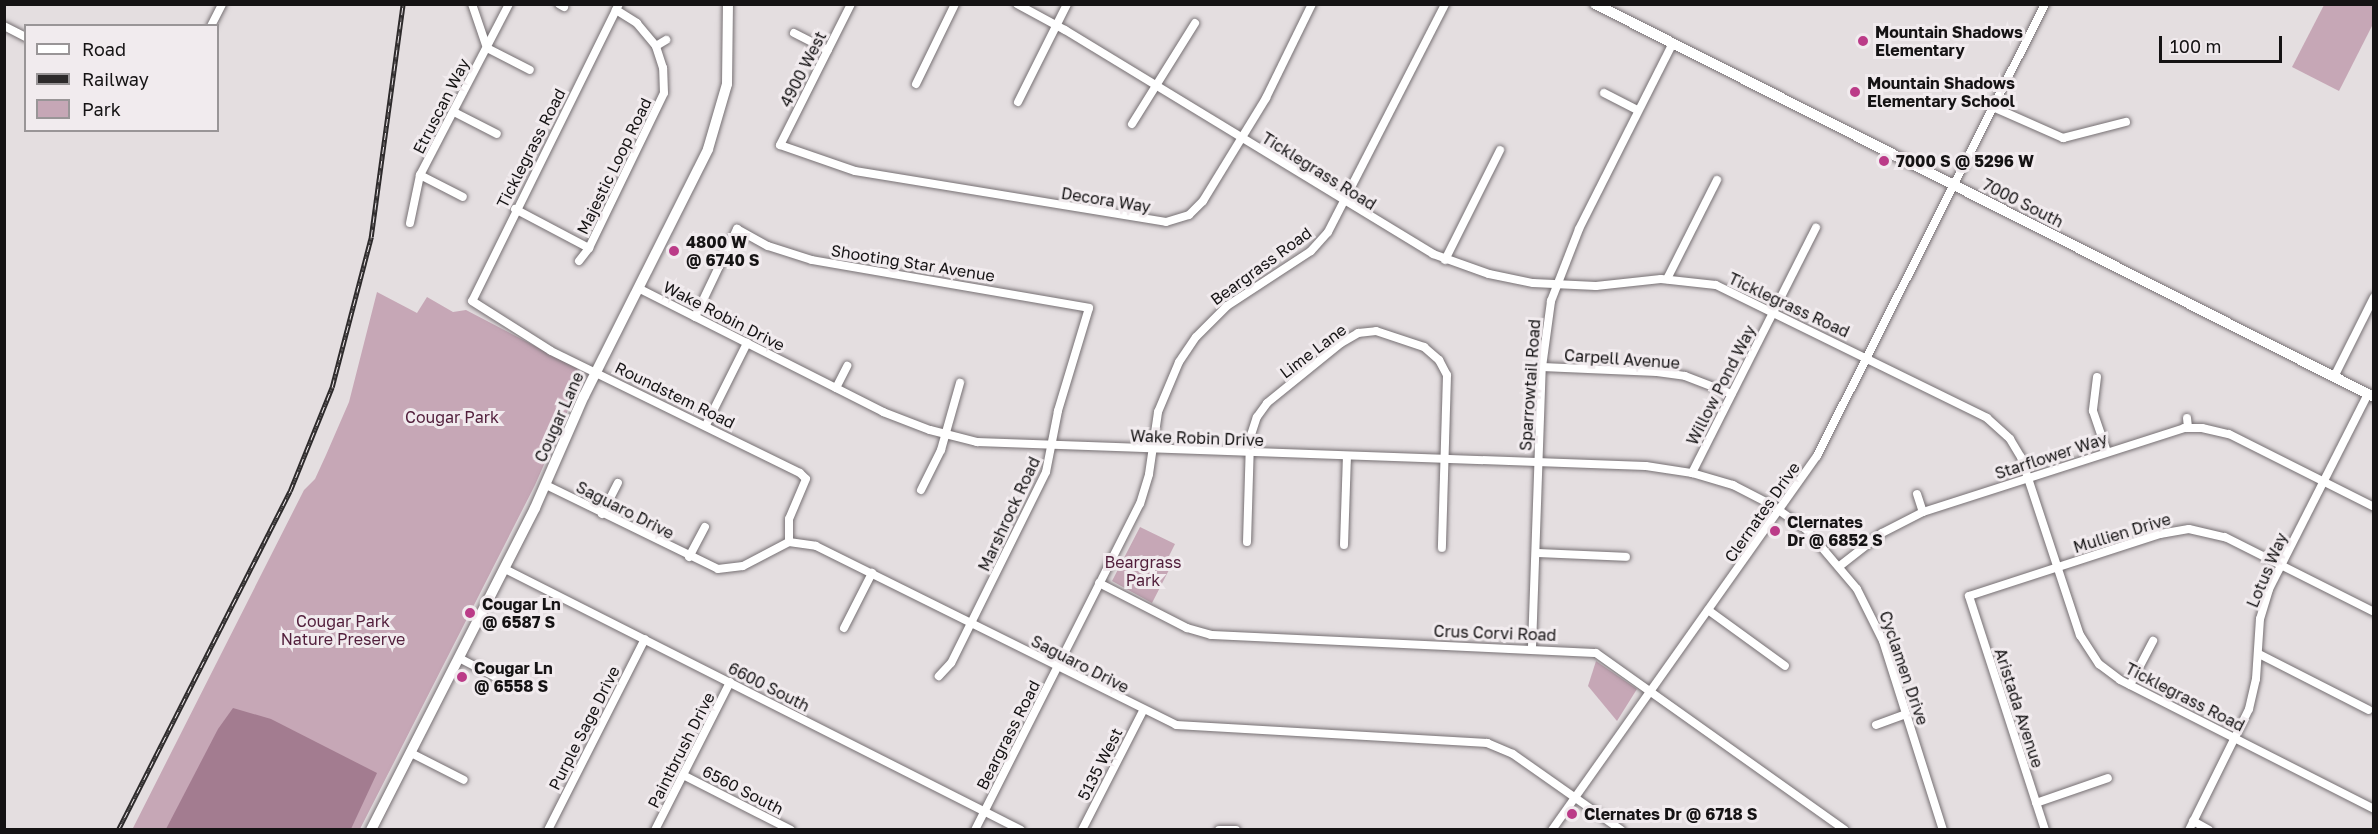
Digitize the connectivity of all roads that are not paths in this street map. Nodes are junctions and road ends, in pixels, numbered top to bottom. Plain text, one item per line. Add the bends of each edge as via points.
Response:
1 (222, 4) edge
2 (472, 4) edge
3 (509, 4) edge
4 (728, 4) edge
5 (851, 4) edge
6 (956, 4) edge
7 (1017, 4) edge
8 (1067, 4) edge
9 (1312, 4) edge
10 (1445, 4) edge
11 (1595, 4) edge
12 (2045, 4) edge
13 (617, 7) edge
14 (1195, 22) dead end
15 (213, 24) edge
16 (1056, 25) junction
17 (4, 26) edge
18 (794, 33) dead end
19 (24, 36) edge
20 (666, 40) dead end
21 (1672, 45) junction
22 (656, 46) junction
23 (486, 48) junction
24 (828, 50) junction
25 (530, 70) dead end
26 (916, 84) dead end
27 (1155, 86) junction
28 (1604, 93) dead end
29 (1018, 102) dead end
30 (1993, 107) junction
31 (1638, 110) junction
32 (454, 112) junction
33 (2126, 122) dead end
34 (1132, 124) dead end
35 (497, 134) dead end
36 (1241, 139) junction
37 (780, 145) joint
38 (1500, 150) dead end
39 (420, 175) junction
40 (1717, 180) dead end
41 (1954, 185) junction
42 (463, 196) dead end
43 (1345, 204) junction
44 (515, 209) junction
45 (410, 224) dead end
46 (1816, 228) dead end
47 (589, 248) junction
48 (1445, 260) junction
49 (579, 261) dead end
50 (1667, 279) junction
51 (1556, 285) junction
52 (638, 288) junction
53 (2373, 297) edge
54 (473, 304) joint
55 (1089, 308) joint
56 (1774, 310) junction
57 (695, 317) junction
58 (747, 343) junction
59 (1868, 358) junction
60 (847, 366) dead end
61 (1542, 367) junction
62 (596, 372) junction
63 (2097, 377) dead end
64 (2334, 377) junction
65 (960, 383) dead end
66 (836, 388) junction
67 (1732, 394) junction
68 (2371, 396) edge
69 (2187, 418) dead end
70 (706, 425) junction
71 (2188, 428) junction
72 (946, 434) junction
73 (1052, 447) junction
74 (1152, 450) junction
75 (1250, 453) junction
76 (2107, 453) junction
77 (1347, 456) junction
78 (1445, 460) junction
79 (1538, 463) junction
80 (1692, 473) junction
81 (2029, 478) junction
82 (2323, 482) junction
83 (618, 483) dead end
84 (546, 485) junction
85 (921, 490) dead end
86 (1917, 494) dead end
87 (2373, 507) edge
88 (1780, 510) junction
89 (1923, 512) junction
90 (602, 514) junction
91 (705, 527) dead end
92 (789, 542) junction
93 (1247, 542) dead end
94 (1344, 545) dead end
95 (1442, 548) dead end
96 (1536, 554) junction
97 (1626, 557) dead end
98 (689, 558) junction
99 (1841, 565) junction
100 (2281, 565) junction
101 (2058, 567) junction
102 (505, 568) junction
103 (872, 573) junction
104 (1099, 584) junction
105 (1969, 596) joint
106 (1708, 610) junction
107 (2373, 612) edge
108 (970, 624) junction
109 (844, 628) dead end
110 (645, 639) junction
111 (2153, 641) dead end
112 (1532, 647) junction
113 (2259, 654) junction
114 (459, 658) junction
115 (1785, 666) dead end
116 (1057, 668) junction
117 (939, 676) dead end
118 (730, 682) junction
119 (511, 685) dead end
120 (2130, 685) junction
121 (1652, 690) junction
122 (2368, 710) dead end
123 (1143, 711) junction
124 (1906, 714) junction
125 (1876, 725) dead end
126 (2235, 738) junction
127 (411, 753) junction
128 (683, 775) junction
129 (2108, 778) dead end
130 (464, 780) dead end
131 (1575, 797) junction
132 (2036, 803) junction
133 (2373, 810) edge
134 (985, 811) junction
135 (2193, 821) junction
136 (1221, 828) edge
137 (371, 830) edge
138 (548, 830) edge
139 (655, 830) edge
140 (791, 830) edge
141 (975, 830) edge
142 (1021, 830) edge
143 (1082, 830) edge
144 (1236, 830) edge
145 (1552, 830) edge
146 (1621, 830) edge
147 (1845, 830) edge
148 (1943, 830) edge
149 (2045, 830) edge
150 (2189, 830) edge
151 (2209, 830) edge

1 - 15 street
2 - 23 street
3 - 23 street, Etruscan Way
4 - 52 main road, Cougar Lane via 730,55 718,124
5 - 24 street, 4900 West
6 - 26 street
7 - 16 street, Ticklegrass Road
8 - 16 street
9 - 36 street, Decora Way
10 - 43 street, Beargrass Road
11 - 21 main road, 7000 South
12 - 30 street, Clernates Drive
13 - 22 street, Majestic Loop Road
13 - 44 street, Ticklegrass Road
14 - 27 street
16 - 27 street, Ticklegrass Road
16 - 29 street
17 - 19 street
18 - 24 street
20 - 22 street
21 - 31 street, Sparrowtail Road
21 - 41 main road, 7000 South
22 - 47 street, Majestic Loop Road via 664,77 659,109
23 - 25 street
23 - 32 street, Etruscan Way
24 - 37 street, 4900 West
27 - 34 street
27 - 36 street, Ticklegrass Road
28 - 31 street
30 - 33 street via 2063,138
30 - 41 street, Clernates Drive
31 - 51 street, Sparrowtail Road
32 - 35 street
32 - 39 street, Etruscan Way
36 - 37 street, Decora Way via 1197,208 1178,220 1166,222 855,171
36 - 43 street, Ticklegrass Road
38 - 48 street
39 - 42 street
39 - 45 street, Etruscan Way
40 - 50 street
41 - 59 street, Clernates Drive
41 - 64 main road, 7000 South
43 - 48 street, Ticklegrass Road
43 - 74 street, Beargrass Road via 1311,250 1236,298 1196,337 1166,387
44 - 47 street
44 - 54 street, Ticklegrass Road via 473,293
46 - 56 street, Willow Pond Way
47 - 49 street, Majestic Loop Road
48 - 51 street, Ticklegrass Road via 1504,278
50 - 51 street, Ticklegrass Road
50 - 56 street, Ticklegrass Road via 1716,285
51 - 61 street, Sparrowtail Road
52 - 57 street, Wake Robin Drive
52 - 62 main road, Cougar Lane
53 - 64 street
54 - 62 street, Roundstem Road via 551,351
55 - 57 street, Shooting Star Avenue via 812,260 768,246 737,229
55 - 73 street, Marshrock Road via 1056,418
56 - 59 street, Ticklegrass Road
56 - 67 street, Willow Pond Way
57 - 58 street, Wake Robin Drive
58 - 66 street, Wake Robin Drive
58 - 70 street
59 - 81 street, Ticklegrass Road via 1995,424 2016,448
59 - 88 street, Clernates Drive via 1826,440
60 - 66 street
61 - 67 street, Carpell Avenue via 1657,372 1685,376
61 - 79 street, Sparrowtail Road
62 - 70 street, Roundstem Road
62 - 84 main road, Cougar Lane
63 - 76 street via 2093,411
64 - 68 main road, 7000 South
65 - 72 street
66 - 72 street, Wake Robin Drive via 900,419
67 - 80 street, Willow Pond Way
68 - 82 street, Lotus Way
69 - 71 street
70 - 92 street, Roundstem Road via 806,479 789,519
71 - 76 street, Starflower Way
71 - 82 street, Starflower Way via 2229,434
72 - 73 street, Wake Robin Drive via 994,444
72 - 85 street
73 - 74 street, Wake Robin Drive
73 - 108 street, Marshrock Road via 1042,483
74 - 75 street, Wake Robin Drive
74 - 104 street, Beargrass Road via 1144,494
75 - 77 street, Wake Robin Drive
75 - 78 street, Lime Lane via 1253,426 1268,403 1348,338 1376,331 1430,350 1444,368 1448,384
75 - 93 street, Lime Lane
76 - 81 street, Starflower Way
77 - 78 street, Wake Robin Drive
77 - 94 street
78 - 79 street, Wake Robin Drive
78 - 95 street
79 - 80 street, Wake Robin Drive via 1658,467
79 - 96 street, Sparrowtail Road
80 - 88 street, Wake Robin Drive via 1742,489
81 - 89 street, Starflower Way
81 - 101 street, Ticklegrass Road
82 - 87 street, Starflower Way
82 - 100 street, Lotus Way
83 - 90 street
84 - 90 street, Saguaro Drive
84 - 102 main road, Cougar Lane
86 - 89 street
88 - 99 street, Cyclamen Drive via 1807,530
88 - 106 street, Clernates Drive
89 - 99 street, Starflower Way via 1887,530
90 - 98 street, Saguaro Drive
91 - 98 street
92 - 98 street, Saguaro Drive via 730,569 707,566
92 - 103 street, Saguaro Drive via 816,546
96 - 97 street
96 - 112 street, Sparrowtail Road
99 - 124 street, Cyclamen Drive via 1871,614
100 - 101 street, Mullien Drive via 2225,537 2189,529 2160,534
100 - 107 street, Mullien Drive
100 - 113 street, Lotus Way via 2263,606
101 - 105 street, Mullien Drive
101 - 120 street, Ticklegrass Road via 2088,650 2106,670
102 - 110 street, 6600 South
102 - 114 main road, Cougar Lane
103 - 108 street, Saguaro Drive
103 - 109 street
104 - 112 street, Crus Corvi Road via 1187,628 1211,635
104 - 116 street, Beargrass Road
105 - 132 street, Aristada Avenue
106 - 115 street
106 - 121 street, Clernates Drive
108 - 116 street, Saguaro Drive
108 - 117 street, Marshrock Road
110 - 118 street, 6600 South
110 - 138 street, Purple Sage Drive
111 - 120 street
112 - 121 street, Crus Corvi Road via 1596,652
113 - 122 street
113 - 126 street, Lotus Way via 2254,693
114 - 119 street
114 - 127 main road, Cougar Lane
116 - 123 street, Saguaro Drive
116 - 134 street, Beargrass Road
118 - 128 street, Paintbrush Drive
118 - 134 street, 6600 South
120 - 126 street, Ticklegrass Road
121 - 131 street, Clernates Drive
121 - 147 street, Crus Corvi Road
123 - 131 street, Saguaro Drive via 1196,729 1479,741 1513,754
123 - 143 street, 5135 West
124 - 125 street
124 - 148 street, Cyclamen Drive
126 - 133 street, Ticklegrass Road
126 - 135 street, Lotus Way
127 - 130 street
127 - 137 main road, Cougar Lane
128 - 139 street, Paintbrush Drive
128 - 140 street, 6560 South
129 - 132 street
131 - 145 street, Clernates Drive
131 - 146 street, Saguaro Drive
132 - 149 street, Aristada Avenue
134 - 141 street, Beargrass Road
134 - 142 street, 6600 South
135 - 150 street, Lotus Way
135 - 151 street
136 - 144 street

